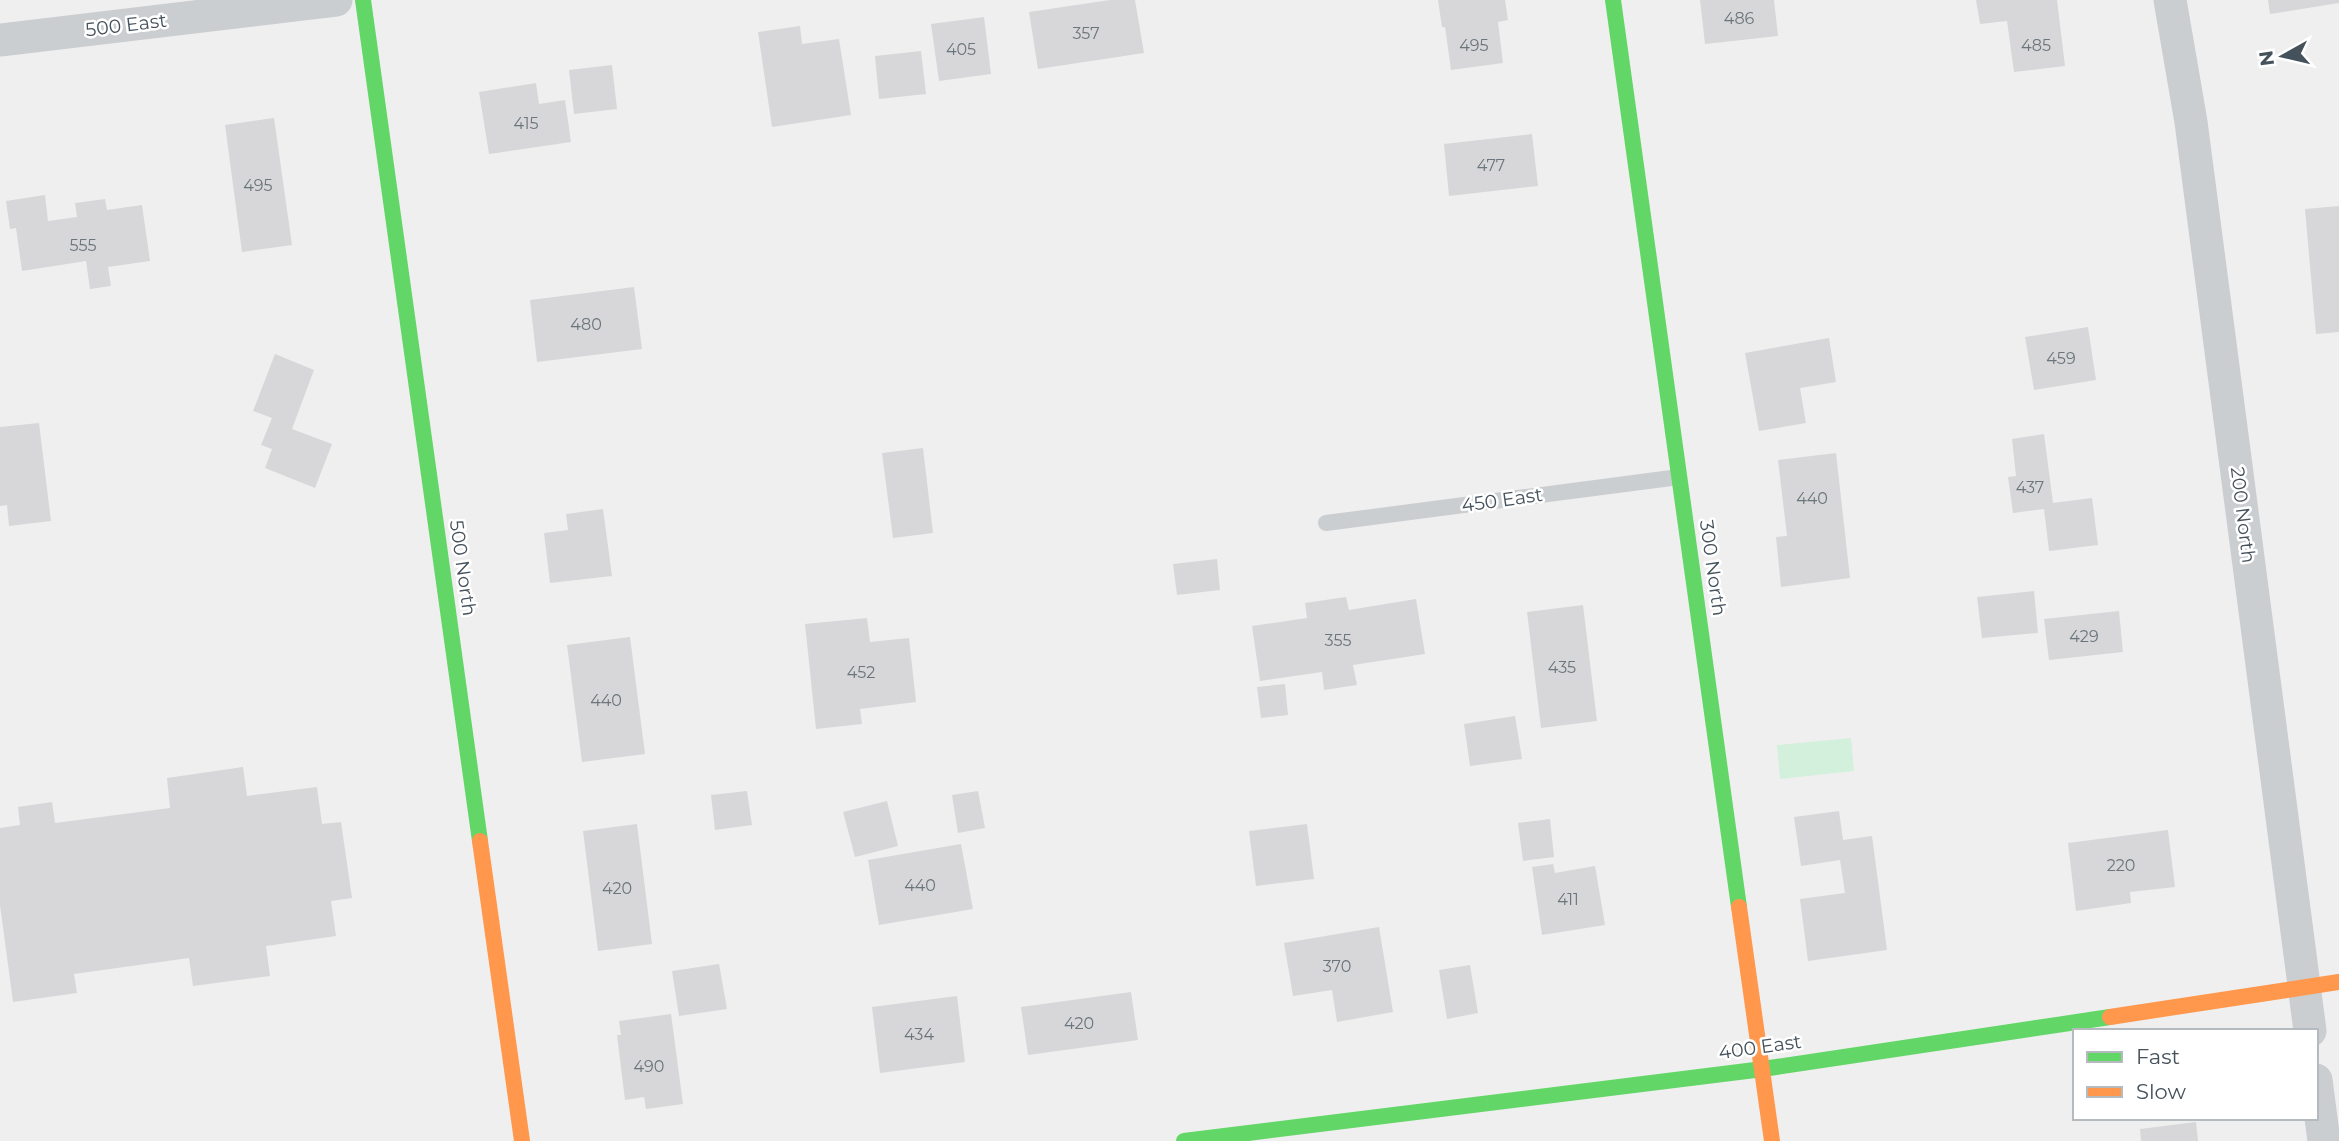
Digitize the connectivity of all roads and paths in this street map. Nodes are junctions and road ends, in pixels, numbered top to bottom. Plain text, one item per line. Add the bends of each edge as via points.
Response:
1 (336, 0) edge
2 (363, 0) edge
3 (1613, 0) edge
4 (2170, 0) edge
5 (0, 40) edge
6 (1679, 477) junction
7 (1326, 523) dead end
8 (2339, 982) edge
9 (2304, 987) junction
10 (2310, 1029) edge
11 (1763, 1069) junction
12 (2318, 1095) edge
13 (522, 1141) edge
14 (1184, 1141) edge
15 (1772, 1141) edge
16 (2324, 1141) edge

1 - 5 street, 500 East
2 - 13 street, 500 North
3 - 6 street, 300 North
4 - 9 street, 200 North via 2191,122
6 - 7 lane, 450 East
6 - 11 street, 300 North
8 - 9 street, 400 East
9 - 10 street, 200 North
9 - 11 street, 400 East
11 - 14 street, 400 East
11 - 15 street, 300 North
12 - 16 street

